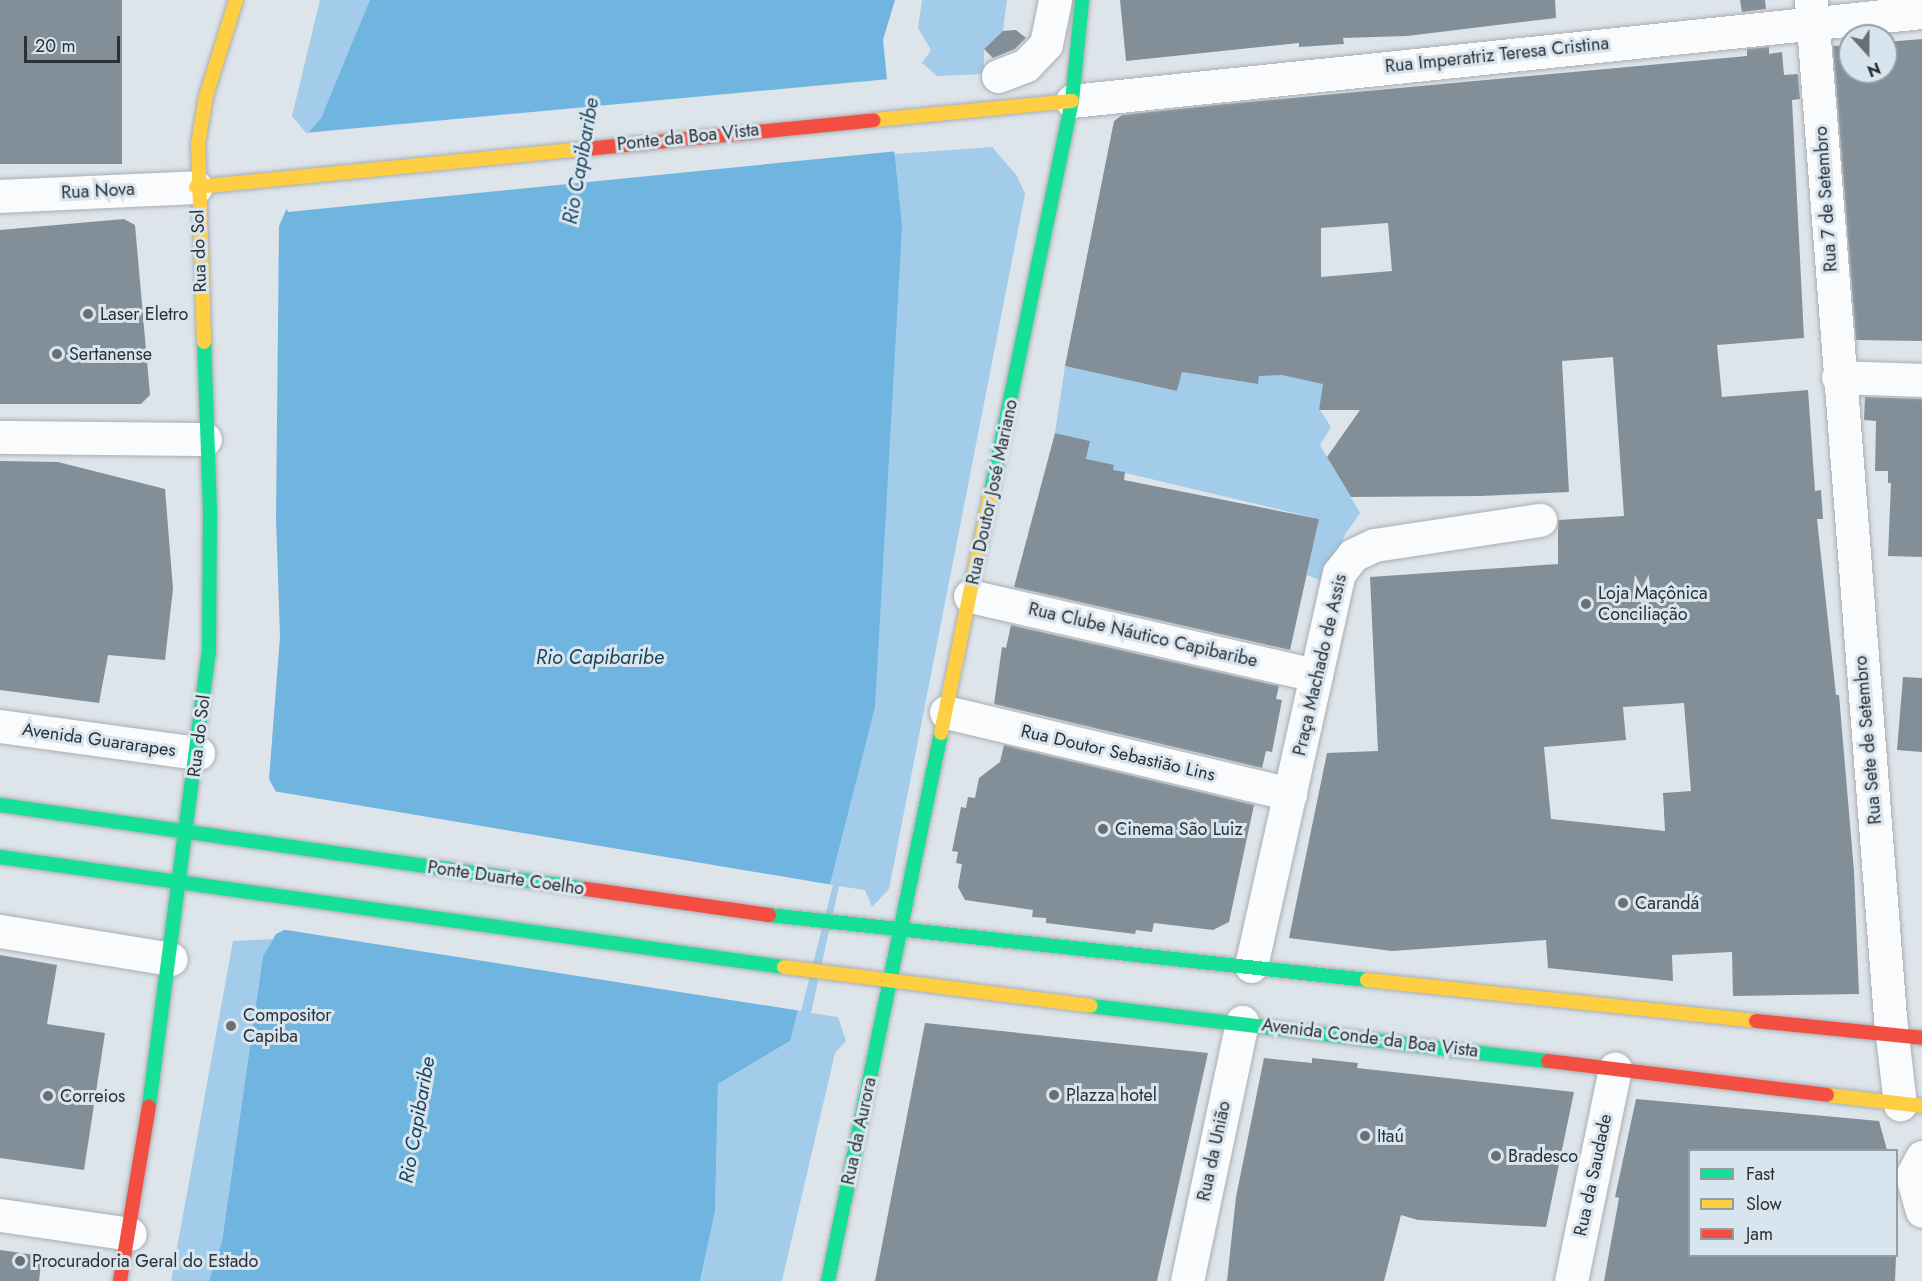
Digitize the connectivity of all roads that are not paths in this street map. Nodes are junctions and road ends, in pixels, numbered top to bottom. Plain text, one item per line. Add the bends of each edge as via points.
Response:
1 (236, 0) edge
2 (1055, 0) edge
3 (1082, 0) edge
4 (1812, 10) edge
5 (1922, 12) edge
6 (997, 91) junction
7 (1072, 101) junction
8 (196, 187) junction
9 (0, 196) edge
10 (1838, 377) junction
11 (1922, 380) edge
12 (0, 437) edge
13 (205, 439) junction
14 (1540, 520) dead end
15 (970, 596) junction
16 (1316, 675) junction
17 (946, 712) junction
18 (0, 726) edge
19 (198, 753) junction
20 (1290, 794) junction
21 (0, 805) edge
22 (188, 832) junction
23 (0, 857) edge
24 (182, 883) junction
25 (901, 930) junction
26 (0, 931) edge
27 (171, 959) junction
28 (1251, 966) junction
29 (890, 982) junction
30 (1242, 1022) junction
31 (1907, 1037) edge
32 (1615, 1068) junction
33 (1911, 1105) edge
34 (1922, 1157) edge
35 (1922, 1211) edge
36 (0, 1215) edge
37 (130, 1234) junction
38 (120, 1281) edge
39 (828, 1281) edge
40 (1187, 1281) edge
41 (1571, 1281) edge

1 - 8 main road, Rua do Sol via 199,126
2 - 6 street via 1046,44
3 - 7 main road, Rua Doutor José Mariano
4 - 5 street, Rua Imperatriz Teresa Cristina
4 - 7 street, Rua Imperatriz Teresa Cristina
4 - 10 street, Rua 7 de Setembro
6 - 7 main road, Ponte da Boa Vista
6 - 8 main road, Ponte da Boa Vista
7 - 15 main road, Rua Doutor José Mariano
8 - 9 street, Rua Nova
8 - 13 main road, Rua do Sol
10 - 11 street
10 - 31 street, Rua Sete de Setembro
12 - 13 street
13 - 19 main road, Rua do Sol via 211,608
14 - 16 street, Praça Machado de Assis via 1374,545 1353,555 1339,573
15 - 16 street, Rua Clube Náutico Capibaribe
15 - 17 main road, Rua Doutor José Mariano
16 - 20 street, Praça Machado de Assis
17 - 20 street, Rua Doutor Sebastião Lins
17 - 25 main road, Rua Doutor José Mariano
18 - 19 street, Avenida Guararapes
19 - 22 main road, Rua do Sol
20 - 28 street, Praça Machado de Assis
21 - 22 main road
22 - 24 main road, Rua do Sol
22 - 25 main road, Ponte Duarte Coelho via 825,923
23 - 24 main road
24 - 27 main road, Rua do Sol
24 - 29 main road, Avenida Conde da Boa Vista
25 - 28 main road
25 - 29 main road, Rua Doutor José Mariano
26 - 27 street
27 - 37 main road, Rua do Sol
28 - 31 main road
29 - 30 main road, Avenida Conde da Boa Vista
29 - 39 main road, Rua da Aurora
30 - 32 main road, Avenida Conde da Boa Vista
30 - 40 street, Rua da União
31 - 33 street, Rua Sete de Setembro
32 - 33 main road, Avenida Conde da Boa Vista
32 - 41 street, Rua da Saudade
34 - 35 street via 1912,1176
36 - 37 street
37 - 38 main road, Rua do Sol

